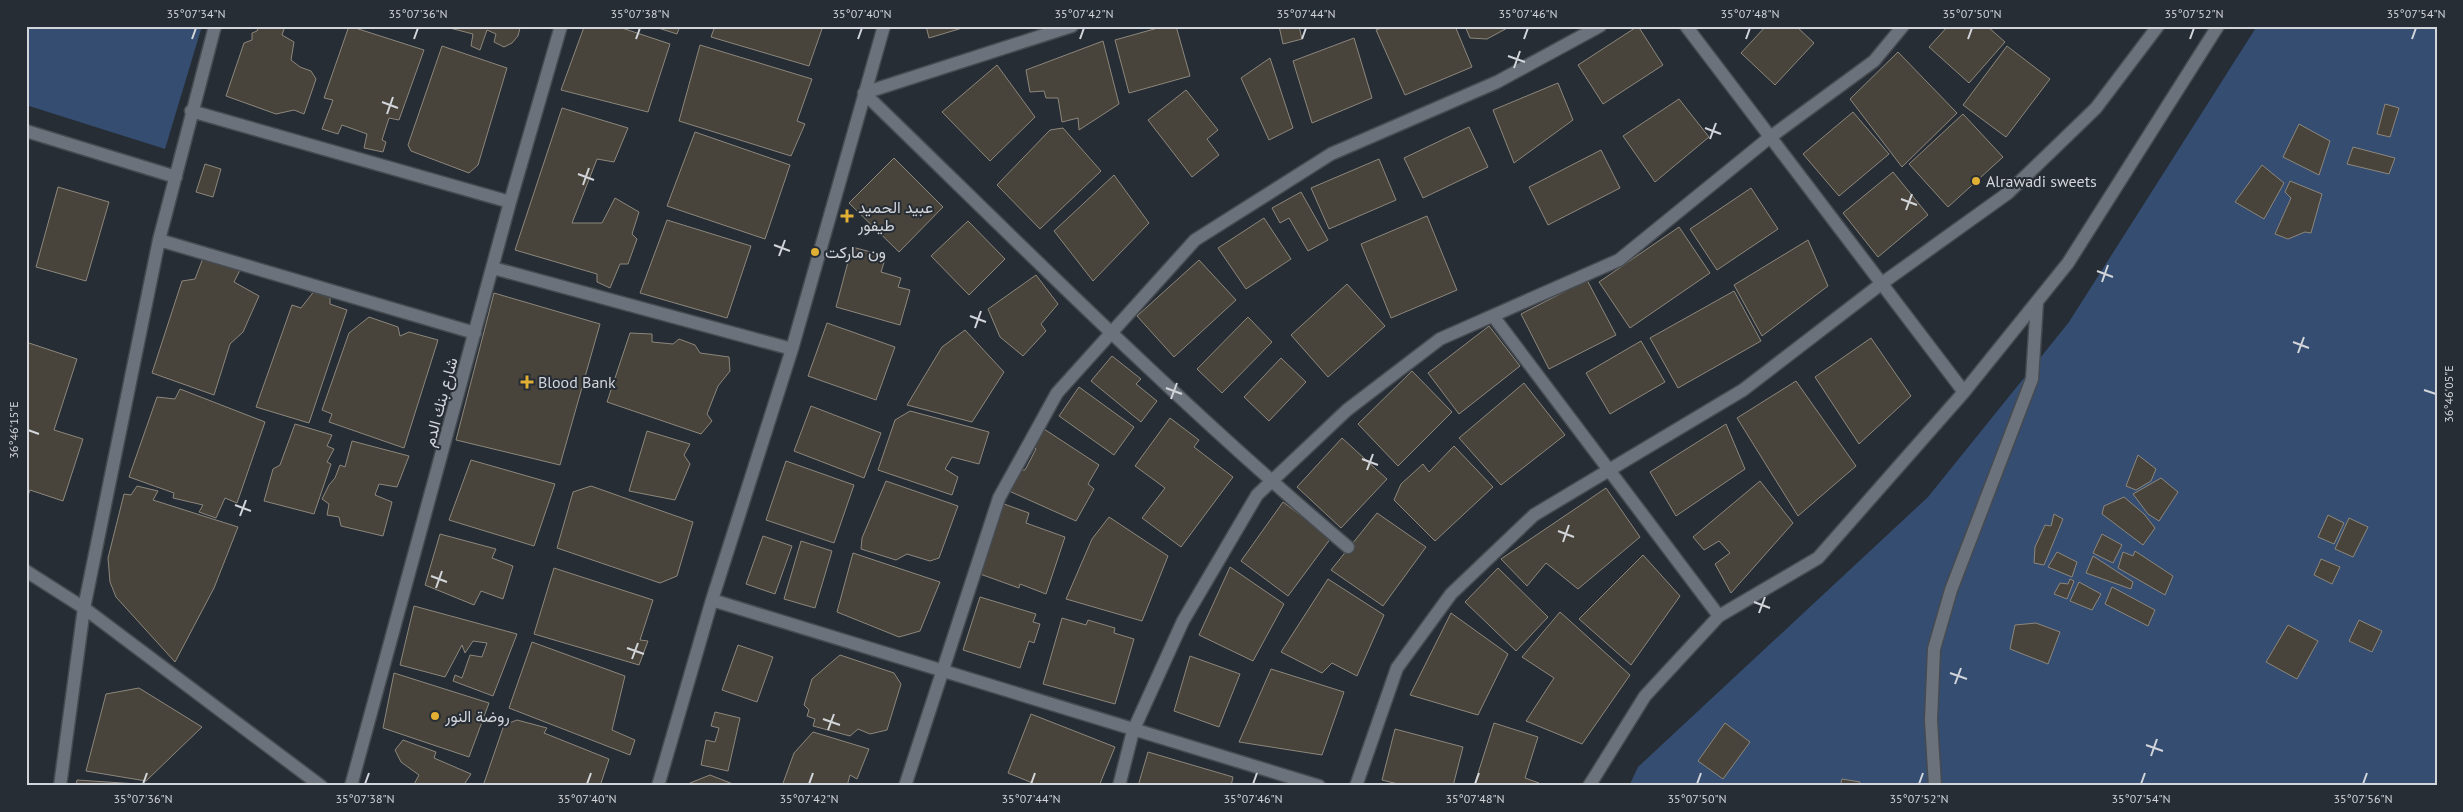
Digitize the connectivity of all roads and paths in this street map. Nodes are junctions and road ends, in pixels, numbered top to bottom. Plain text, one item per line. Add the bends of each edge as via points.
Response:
1 (215, 26) edge
2 (560, 26) edge
3 (884, 26) edge
4 (1072, 26) edge
5 (1600, 26) edge
6 (1686, 26) edge
7 (1903, 26) edge
8 (2158, 26) edge
9 (2218, 26) edge
10 (864, 93) junction
11 (192, 111) junction
12 (26, 131) edge
13 (1770, 138) junction
14 (176, 177) junction
15 (510, 202) junction
16 (159, 240) junction
17 (493, 268) junction
18 (1882, 284) junction
19 (2036, 302) junction
20 (1493, 316) junction
21 (475, 333) junction
22 (1111, 333) junction
23 (792, 349) junction
24 (1964, 392) junction
25 (1609, 472) junction
26 (1271, 482) junction
27 (1348, 546) dead end
28 (26, 571) edge
29 (712, 600) junction
30 (84, 608) junction
31 (1719, 616) junction
32 (941, 671) junction
33 (1133, 731) junction
34 (60, 786) edge
35 (321, 786) edge
36 (351, 786) edge
37 (658, 786) edge
38 (905, 786) edge
39 (1119, 786) edge
40 (1319, 786) edge
41 (1356, 786) edge
42 (1590, 786) edge
43 (1935, 786) edge

1 - 11 street
2 - 15 street, شارع بنك الدم
3 - 10 street
4 - 10 street
5 - 22 street via 1497,82 1331,154 1195,240
6 - 13 street
7 - 13 street via 1874,60
8 - 18 street via 2096,108 2008,193
9 - 19 street via 2068,263
10 - 22 street
10 - 23 street
11 - 14 street
11 - 15 street
12 - 14 street
13 - 18 street
13 - 20 street via 1619,260
14 - 16 street
15 - 17 street, شارع بنك الدم
16 - 21 street
16 - 30 street
17 - 21 street, شارع بنك الدم
17 - 23 street
18 - 24 street
18 - 25 street via 1743,390
19 - 24 street
19 - 43 street via 2032,379 1951,590 1934,649 1931,720
20 - 25 street
20 - 26 street via 1440,339 1347,410
21 - 36 street, شارع بنك الدم
22 - 26 street
22 - 32 street via 1057,393 999,498
23 - 29 street
24 - 31 street via 1818,558
25 - 31 street
25 - 41 street via 1534,515 1451,594 1397,668
26 - 27 street
26 - 33 street via 1257,495 1183,621
28 - 30 street
29 - 32 street
29 - 37 street
30 - 34 street
30 - 35 street
31 - 42 street via 1645,696
32 - 33 street
32 - 38 street
33 - 39 street
33 - 40 street

